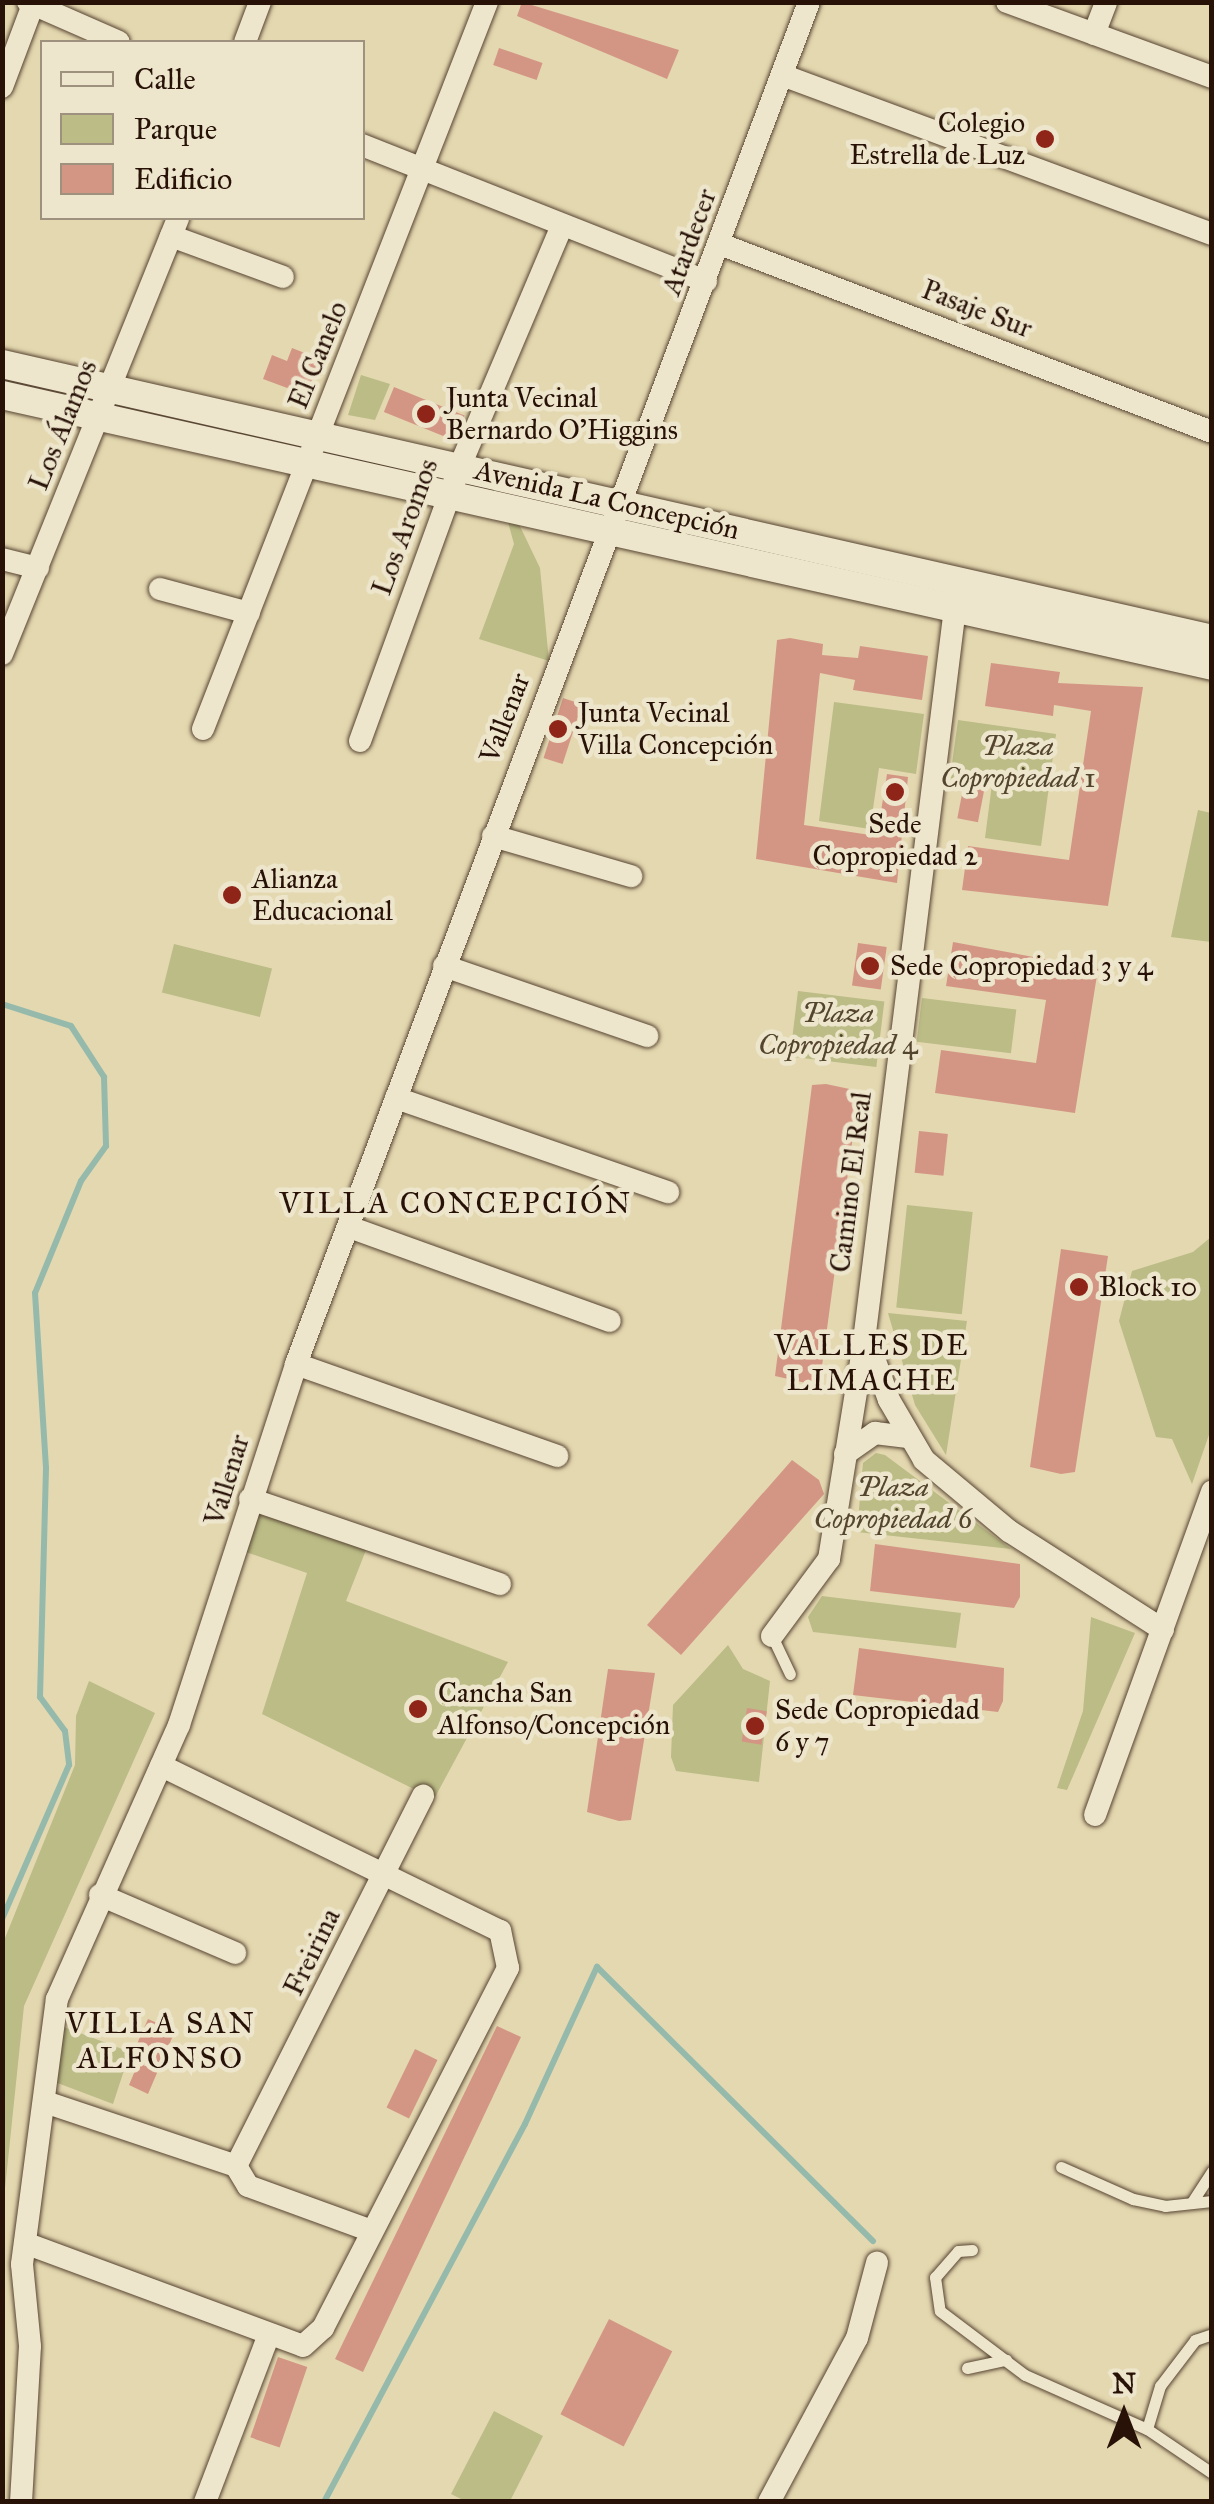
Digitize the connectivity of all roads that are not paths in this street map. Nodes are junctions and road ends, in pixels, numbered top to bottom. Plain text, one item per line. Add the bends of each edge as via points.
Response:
1 (260, 2) edge
2 (486, 2) edge
3 (809, 2) edge
4 (1007, 2) edge
5 (1106, 2) edge
6 (32, 3) edge
7 (1094, 34) junction
8 (115, 40) edge
9 (246, 40) edge
10 (782, 75) junction
11 (1211, 76) edge
12 (2, 87) edge
13 (365, 146) edge
14 (424, 170) junction
15 (562, 226) junction
16 (175, 227) edge
17 (1212, 234) edge
18 (720, 244) junction
19 (283, 277) dead end
20 (706, 282) junction
21 (2, 364) edge
22 (110, 388) junction
23 (2, 394) edge
24 (99, 417) junction
25 (1212, 432) edge
26 (319, 434) junction
27 (308, 463) junction
28 (460, 466) junction
29 (450, 494) junction
30 (625, 503) junction
31 (608, 529) junction
32 (2, 558) edge
33 (38, 568) junction
34 (160, 590) dead end
35 (956, 608) junction
36 (248, 614) junction
37 (1212, 639) edge
38 (2, 654) edge
39 (1212, 666) edge
40 (203, 730) dead end
41 (360, 741) dead end
42 (493, 836) junction
43 (631, 876) dead end
44 (444, 966) junction
45 (647, 1036) dead end
46 (396, 1098) junction
47 (668, 1192) dead end
48 (349, 1228) junction
49 (610, 1321) dead end
50 (866, 1333) junction
51 (296, 1364) junction
52 (906, 1437) junction
53 (846, 1454) junction
54 (557, 1456) dead end
55 (1212, 1492) edge
56 (250, 1500) junction
57 (500, 1584) dead end
58 (1162, 1630) junction
59 (772, 1636) joint
60 (790, 1674) dead end
61 (161, 1766) junction
62 (423, 1795) dead end
63 (1094, 1815) dead end
64 (382, 1876) junction
65 (100, 1895) junction
66 (235, 1953) dead end
67 (45, 2102) junction
68 (236, 2166) junction
69 (1062, 2168) dead end
70 (1212, 2171) edge
71 (1212, 2201) edge
72 (1192, 2202) junction
73 (369, 2230) junction
74 (25, 2243) junction
75 (972, 2250) dead end
76 (878, 2263) dead end
77 (1212, 2334) edge
78 (268, 2337) junction
79 (1006, 2360) junction
80 (967, 2368) dead end
81 (1147, 2428) junction
82 (1212, 2473) edge
83 (21, 2502) edge
84 (206, 2502) edge
85 (769, 2502) edge

1 - 9 street
2 - 14 street, El Canelo
3 - 10 street, Atardecer
4 - 7 street
5 - 7 street
6 - 8 street
6 - 12 street
7 - 11 street
10 - 17 street
10 - 18 street, Atardecer
13 - 14 street
14 - 15 street
14 - 26 street, El Canelo
15 - 20 street
15 - 28 street, Los Aromos
16 - 19 street
16 - 22 street, Los Álamos
18 - 20 street, Atardecer
18 - 25 street, Pasaje Sur
20 - 30 street, Atardecer
21 - 22 street, Avenida La Concepción
22 - 24 street, Los Álamos
22 - 26 street, Avenida La Concepción
23 - 24 street, Avenida La Concepción
24 - 27 street, Avenida La Concepción
24 - 33 street, Los Álamos
26 - 27 street, El Canelo
26 - 28 street, Avenida La Concepción
27 - 29 street, Avenida La Concepción
27 - 36 street, El Canelo
28 - 29 street, Los Aromos
28 - 30 street, Avenida La Concepción
29 - 31 street, Avenida La Concepción
29 - 41 street, Los Aromos
30 - 31 street, Vallenar
30 - 37 street, Avenida La Concepción
31 - 35 street, Avenida La Concepción
31 - 42 street, Vallenar
32 - 33 street
33 - 38 street, Los Álamos
34 - 36 street
35 - 39 street, Avenida La Concepción
35 - 50 street, Camino El Real
36 - 40 street, El Canelo
42 - 43 street
42 - 44 street, Vallenar
44 - 45 street
44 - 46 street, Vallenar
46 - 47 street
46 - 48 street, Vallenar
48 - 49 street
48 - 51 street, Vallenar
50 - 52 street, Camino El Real
50 - 53 street
51 - 54 street
51 - 56 street, Vallenar
52 - 53 street via 874,1433
52 - 58 street, Camino El Real via 976,1506
53 - 59 street via 829,1559
55 - 58 street
56 - 57 street
56 - 61 street, Vallenar
58 - 63 street
59 - 60 lane
61 - 64 street
61 - 65 street, Vallenar
62 - 64 street, Freirina
64 - 68 street, Freirina
64 - 73 street via 500,1931 508,1968
65 - 66 street
65 - 67 street, Vallenar via 57,1999
67 - 68 street
67 - 74 street, Vallenar
68 - 73 street via 248,2186
69 - 72 lane via 1133,2198
70 - 72 lane
71 - 72 lane
73 - 78 street via 323,2328 303,2346
74 - 78 street
74 - 83 street, Vallenar via 30,2419
75 - 79 lane via 958,2252 932,2294 940,2311
76 - 85 street via 856,2338
77 - 81 lane via 1195,2340 1160,2386
78 - 84 street
79 - 80 lane
79 - 81 lane
81 - 82 lane

